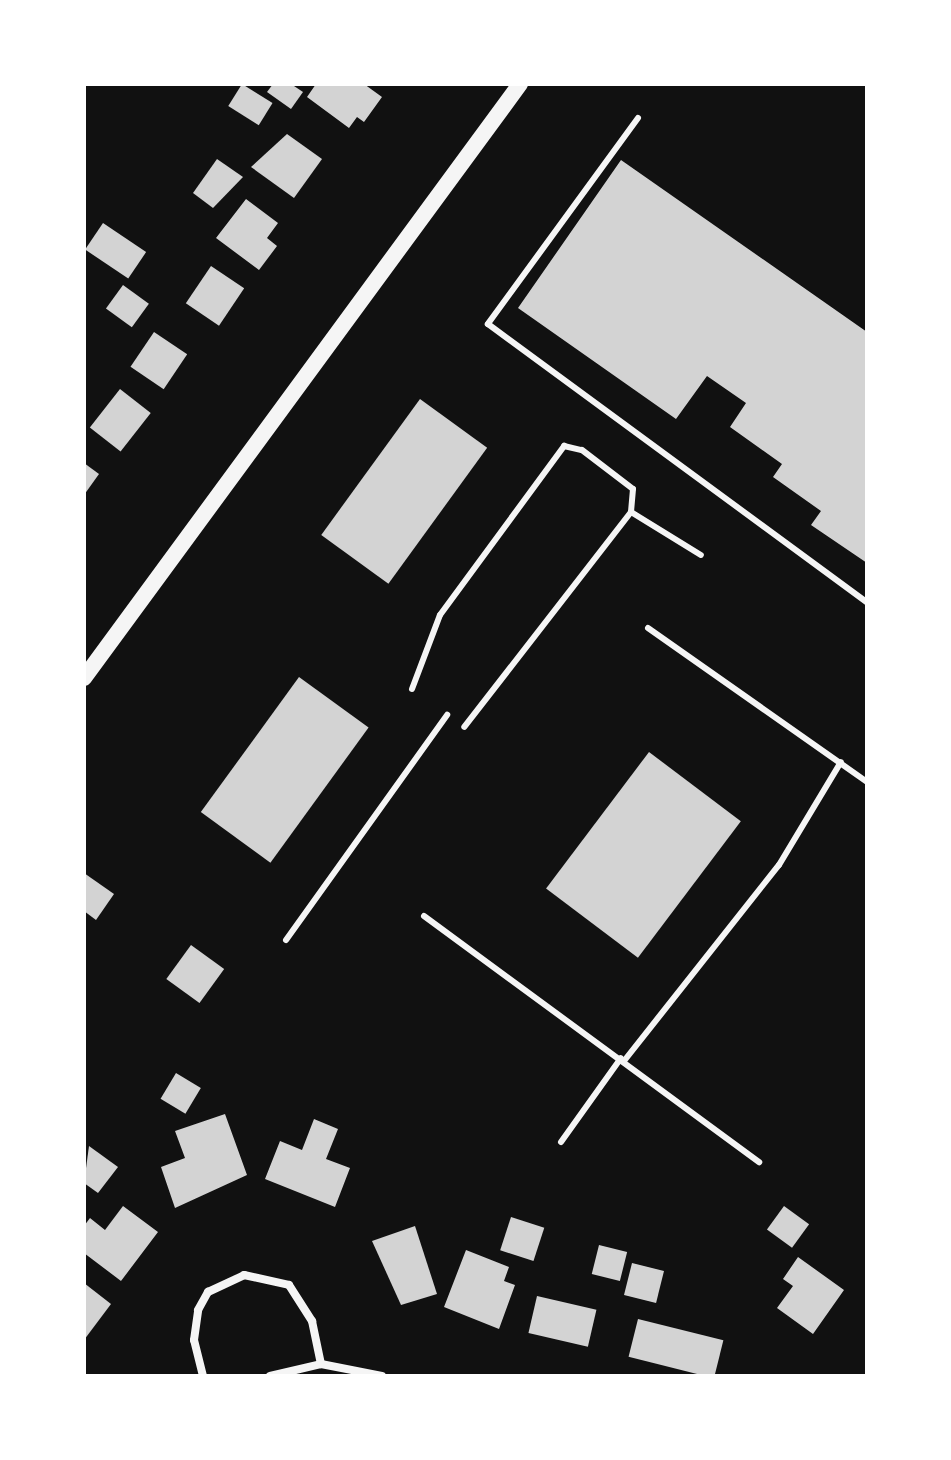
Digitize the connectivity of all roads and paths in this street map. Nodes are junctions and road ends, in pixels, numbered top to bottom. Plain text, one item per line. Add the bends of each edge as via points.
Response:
1 (520, 84) edge
2 (638, 118) dead end
3 (631, 512) junction
4 (701, 555) dead end
5 (867, 602) edge
6 (648, 628) dead end
7 (84, 678) edge
8 (412, 689) dead end
9 (447, 715) dead end
10 (464, 727) dead end
11 (841, 762) junction
12 (867, 782) edge
13 (424, 916) dead end
14 (286, 940) dead end
15 (622, 1060) junction
16 (561, 1142) dead end
17 (759, 1162) dead end
18 (321, 1364) junction
19 (203, 1376) edge
20 (270, 1376) edge
21 (382, 1376) edge

1 - 7 main road
2 - 5 lane via 488,324
3 - 4 lane
3 - 8 lane via 633,489 582,450 564,446 440,615
3 - 10 lane
6 - 11 lane
9 - 14 lane
11 - 12 lane
11 - 15 lane via 779,865
13 - 15 lane
15 - 16 lane
15 - 17 lane
18 - 19 street via 312,1321 289,1285 244,1275 208,1292 198,1310 194,1340
18 - 20 street
18 - 21 street

